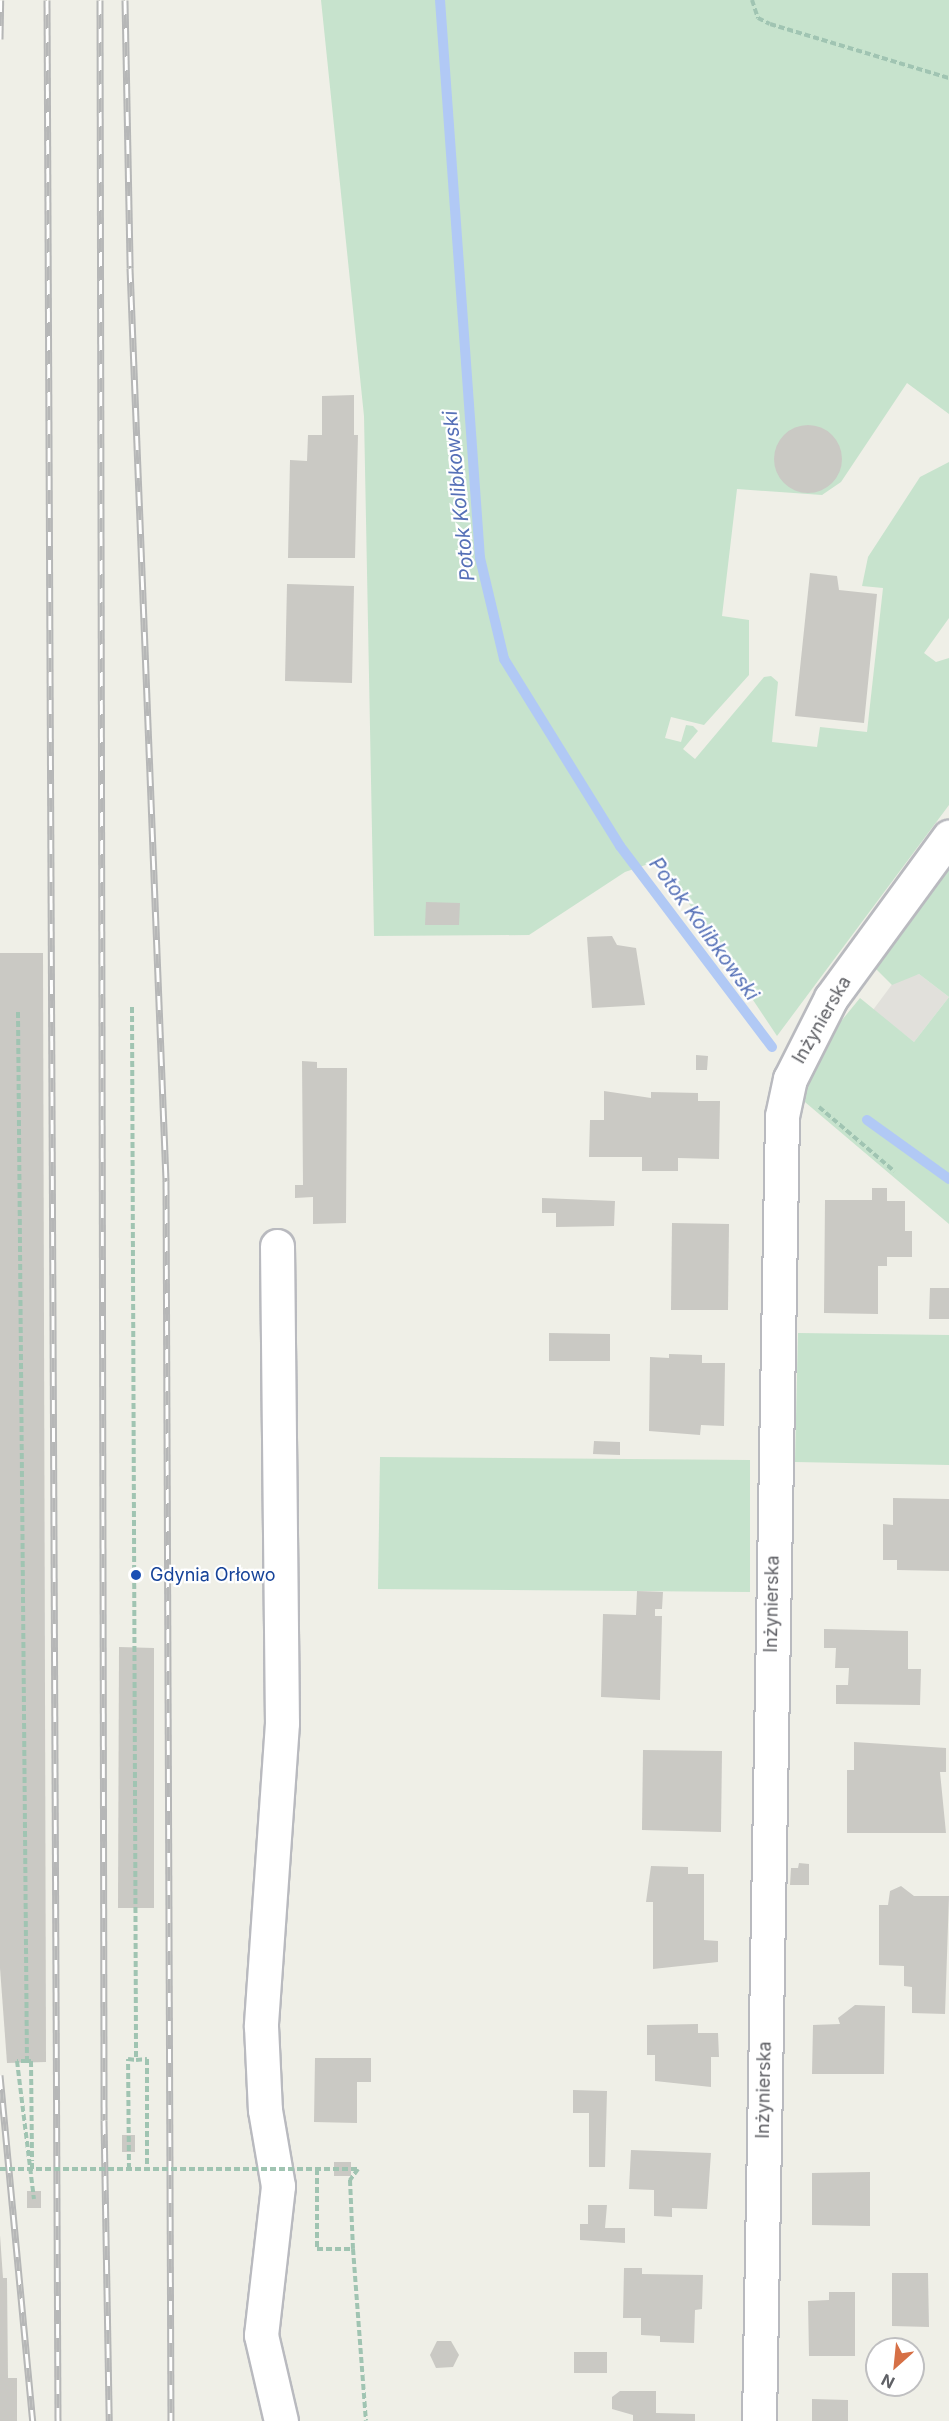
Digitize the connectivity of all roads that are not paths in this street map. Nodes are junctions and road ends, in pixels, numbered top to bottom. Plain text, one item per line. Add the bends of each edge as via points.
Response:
1 (949, 837) edge
2 (278, 1246) dead end
3 (281, 2421) edge
4 (759, 2421) edge

1 - 4 street, Inżynierska via 831,998 790,1079 782,1116
2 - 3 street via 282,1723 261,2026 265,2110 278,2186 261,2335

